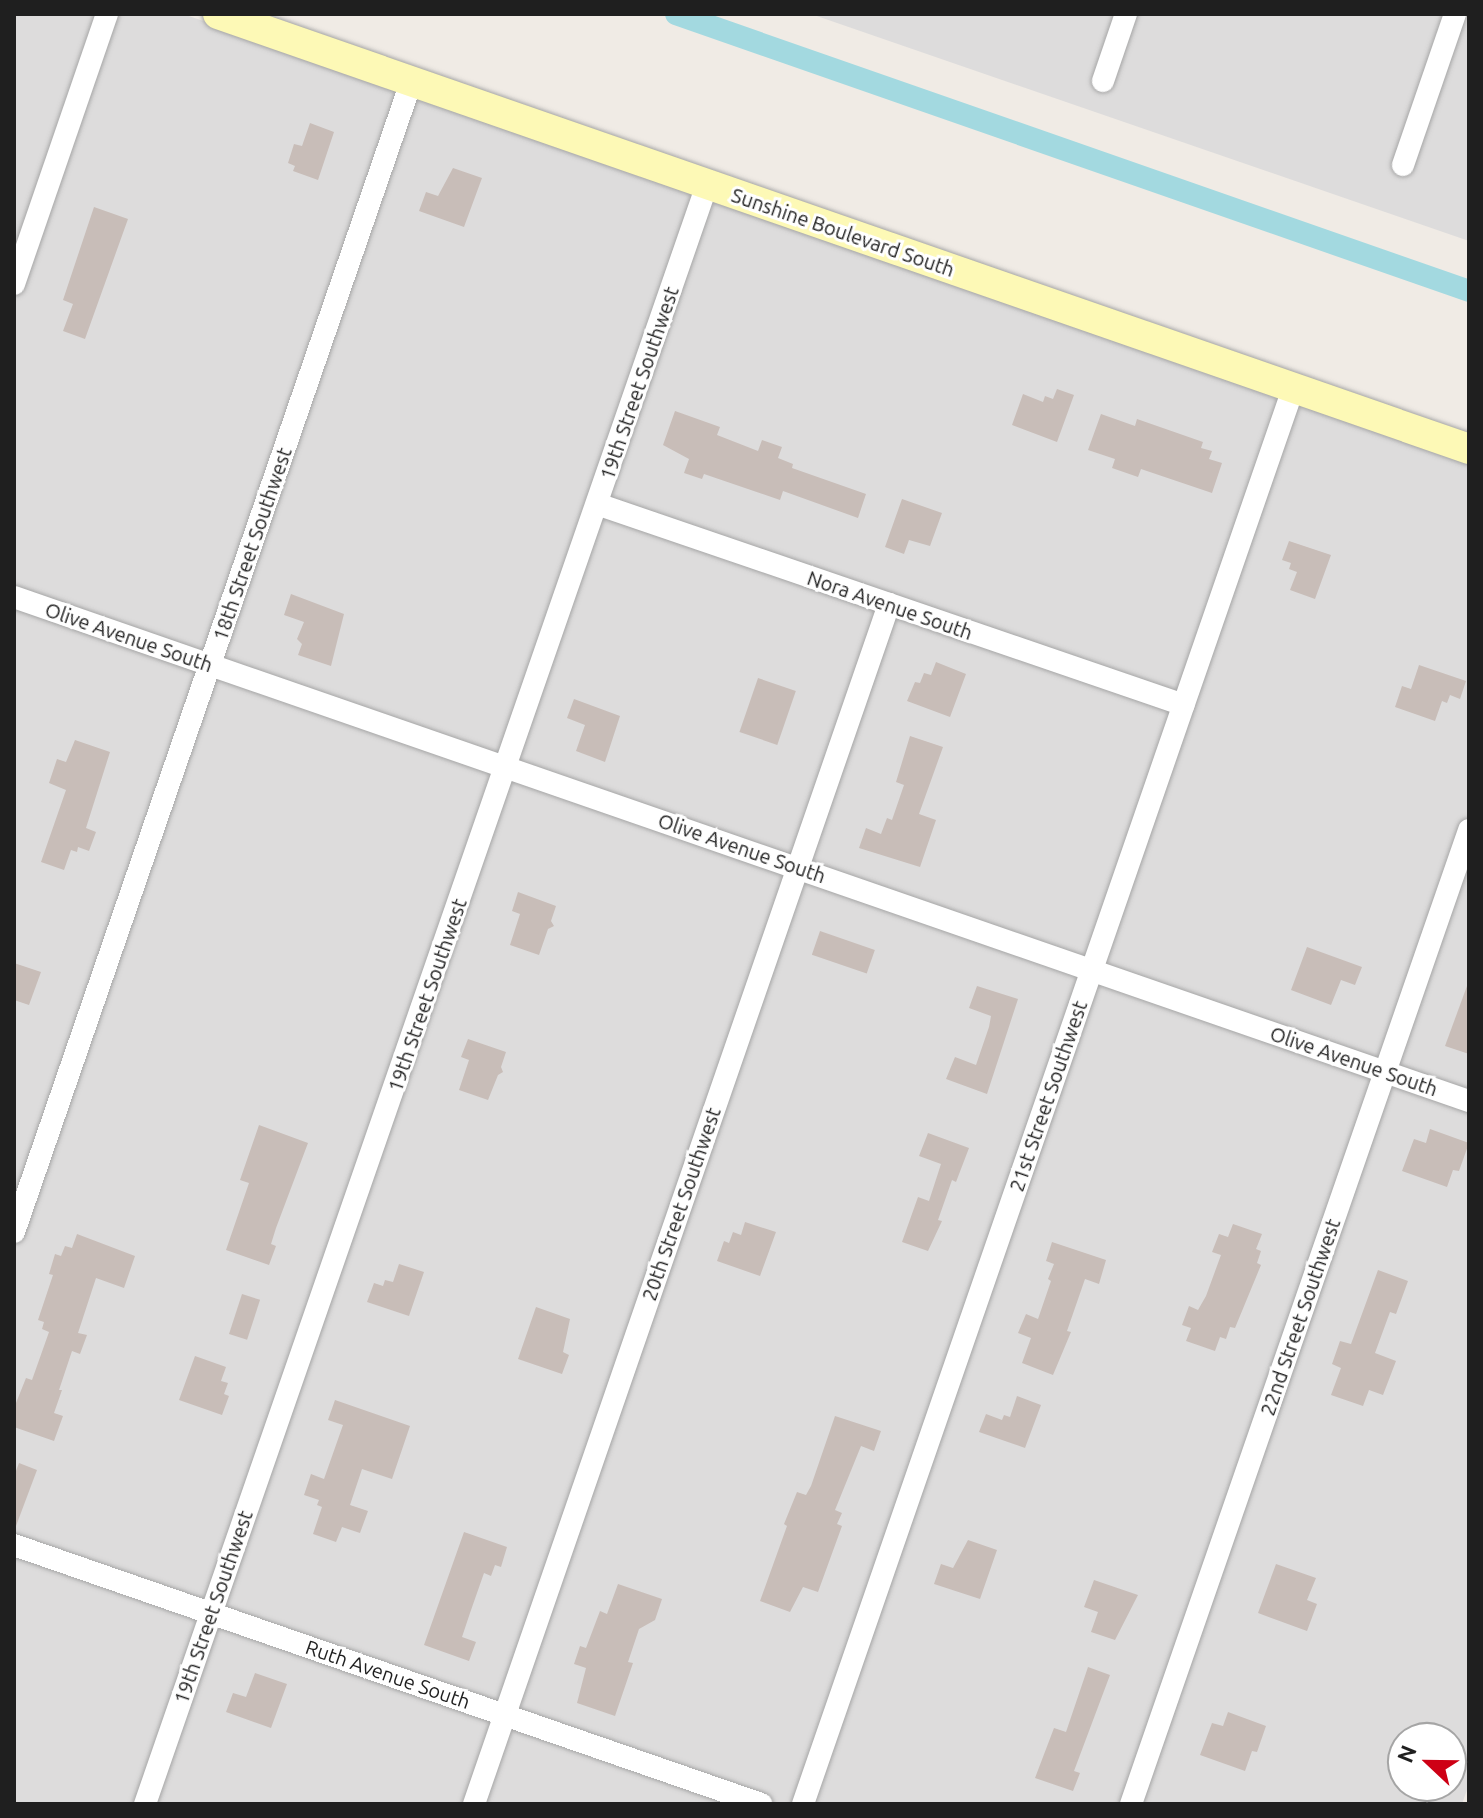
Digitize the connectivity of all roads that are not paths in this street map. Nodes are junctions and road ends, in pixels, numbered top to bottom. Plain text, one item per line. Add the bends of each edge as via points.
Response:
1 (107, 14) edge
2 (218, 14) edge
3 (1126, 14) edge
4 (1455, 14) edge
5 (1103, 81) dead end
6 (411, 82) junction
7 (1403, 165) dead end
8 (707, 185) junction
9 (14, 284) edge
10 (1293, 389) junction
11 (1469, 449) edge
12 (597, 504) junction
13 (14, 597) edge
14 (889, 604) junction
15 (210, 664) junction
16 (1184, 705) junction
17 (506, 766) junction
18 (1469, 830) edge
19 (797, 868) junction
20 (1092, 970) junction
21 (1385, 1072) junction
22 (1469, 1101) edge
23 (14, 1232) edge
24 (14, 1545) edge
25 (211, 1614) junction
26 (504, 1715) junction
27 (145, 1804) edge
28 (474, 1804) edge
29 (761, 1804) edge
30 (803, 1804) edge
31 (1131, 1804) edge

1 - 9 street
2 - 6 street, Sunshine Boulevard South
3 - 5 street
4 - 7 street
6 - 8 street, Sunshine Boulevard South
6 - 15 street, 18th Street Southwest
8 - 10 street, Sunshine Boulevard South
8 - 12 street, 19th Street Southwest
10 - 11 street, Sunshine Boulevard South
10 - 16 street, 21st Street Southwest
12 - 14 street, Nora Avenue South
12 - 17 street, 19th Street Southwest
13 - 15 street, Olive Avenue South
14 - 16 street, Nora Avenue South
14 - 19 street, 20th Street Southwest
15 - 17 street, Olive Avenue South
15 - 23 street, 18th Street Southwest
16 - 20 street, 21st Street Southwest
17 - 19 street, Olive Avenue South
17 - 25 street, 19th Street Southwest
18 - 21 street, 22nd Street Southwest
19 - 20 street, Olive Avenue South
19 - 26 street, 20th Street Southwest
20 - 21 street, Olive Avenue South
20 - 30 street, 21st Street Southwest
21 - 22 street, Olive Avenue South
21 - 31 street, 22nd Street Southwest
24 - 25 street, Ruth Avenue South
25 - 26 street, Ruth Avenue South
25 - 27 street, 19th Street Southwest
26 - 28 street, 20th Street Southwest
26 - 29 street, Ruth Avenue South

